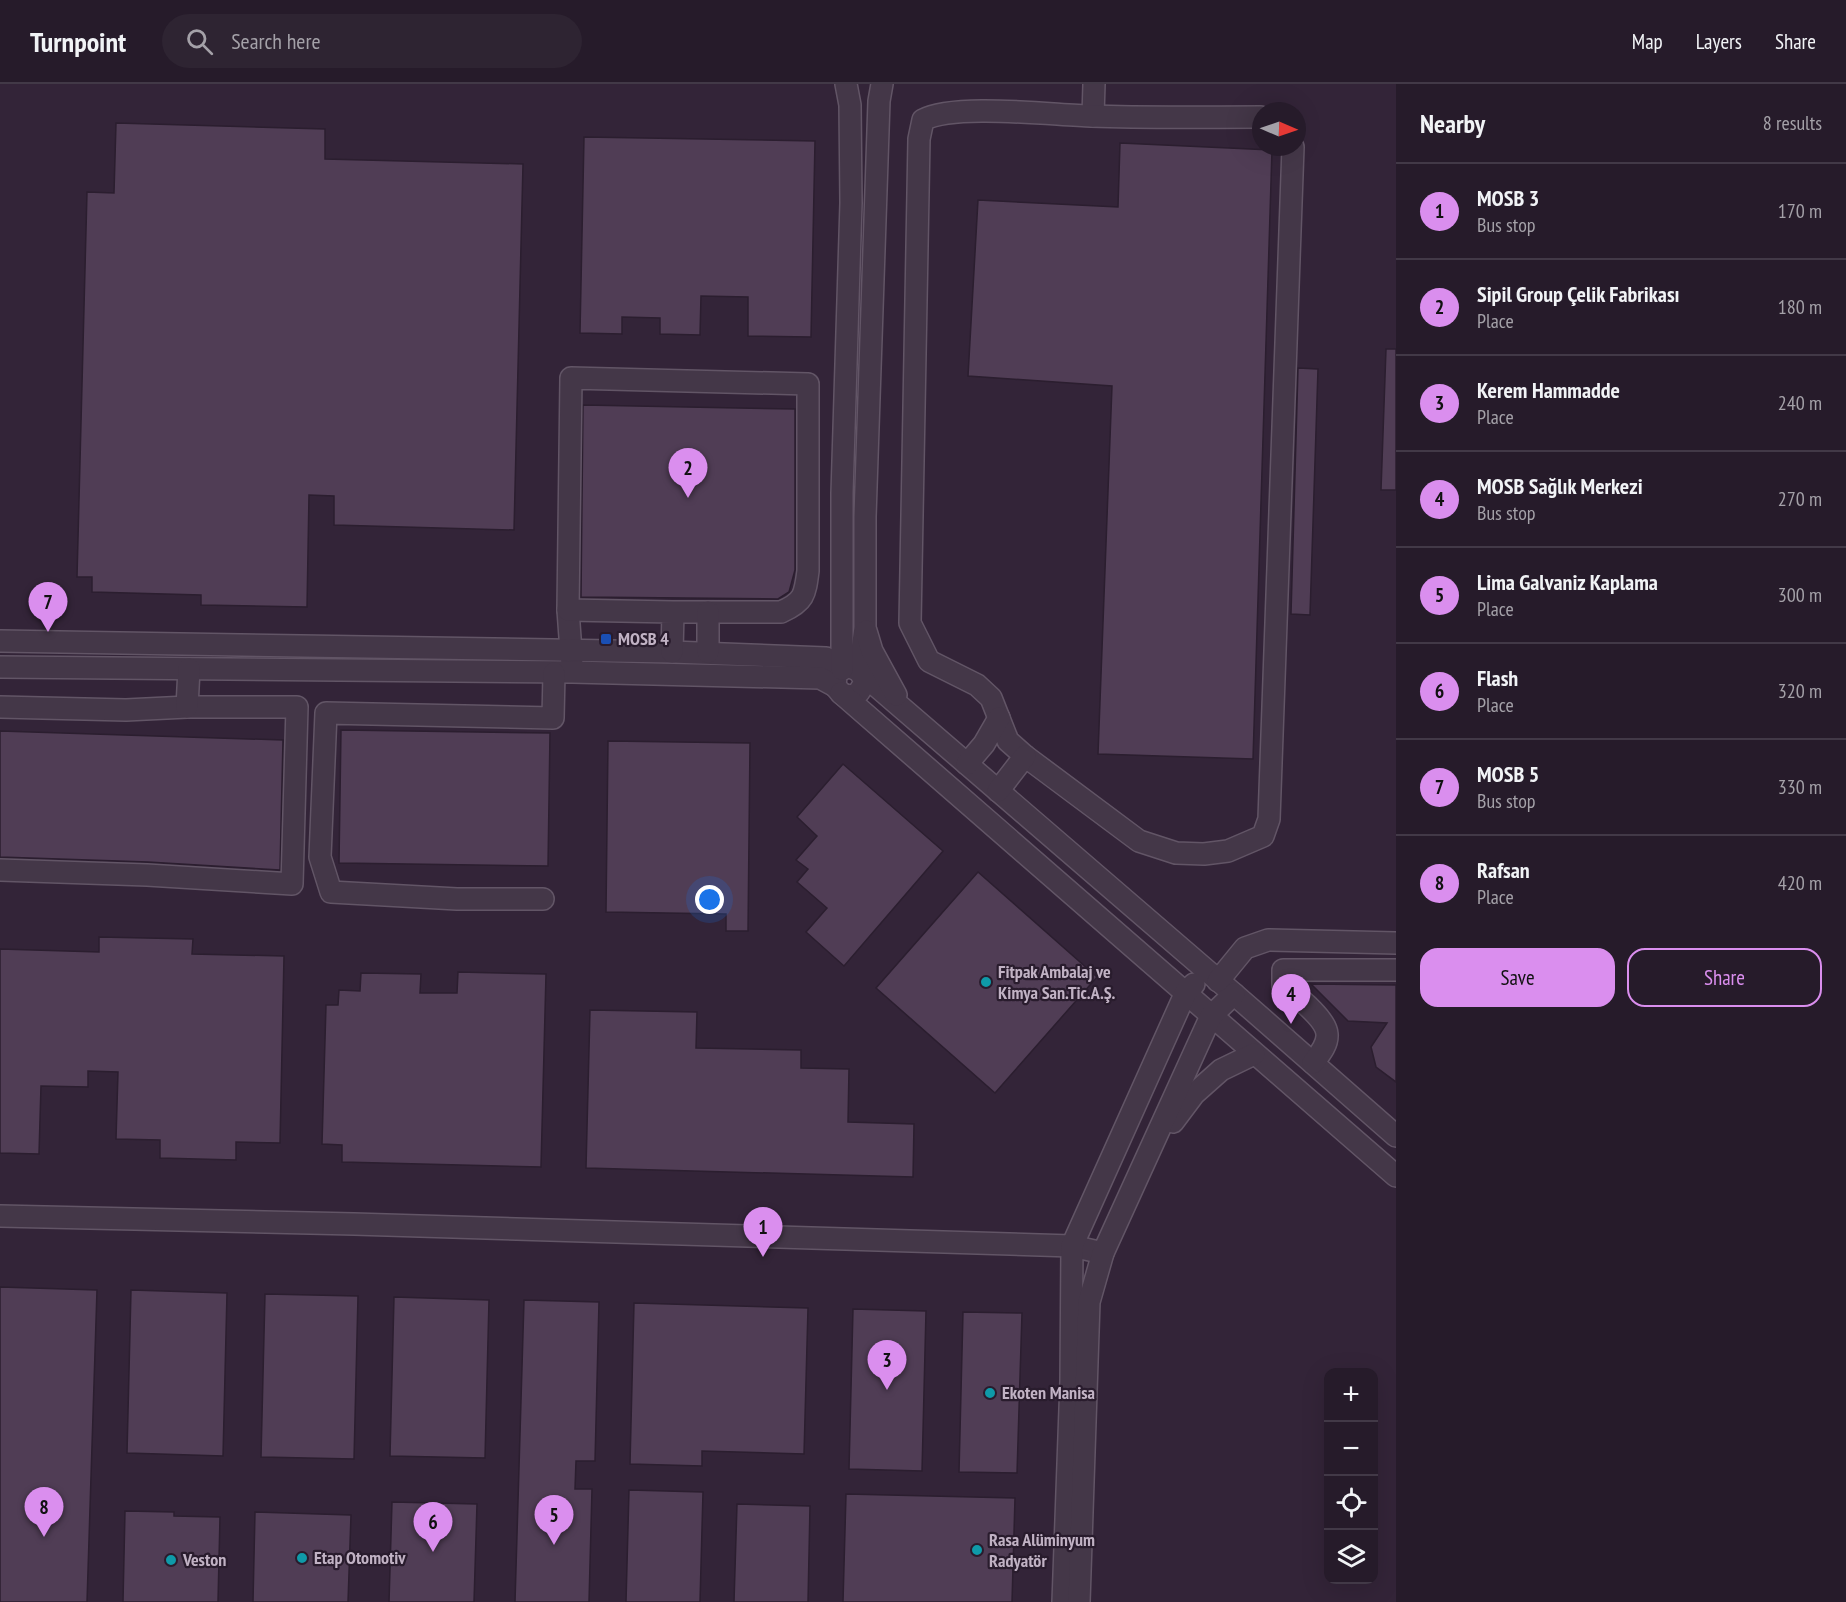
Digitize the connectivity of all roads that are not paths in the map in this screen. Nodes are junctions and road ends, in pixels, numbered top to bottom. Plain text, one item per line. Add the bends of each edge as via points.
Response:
1 (846, 84) edge
2 (882, 84) edge
3 (1094, 84) edge
4 (1094, 116) junction
5 (1252, 117) edge
6 (1293, 156) edge
7 (568, 610) junction
8 (673, 612) junction
9 (708, 612) junction
10 (841, 612) junction
11 (865, 628) junction
12 (0, 641) edge
13 (672, 652) junction
14 (708, 652) junction
15 (788, 657) junction
16 (566, 665) junction
17 (0, 668) edge
18 (189, 669) junction
19 (844, 680) junction
20 (0, 707) edge
21 (187, 707) junction
22 (906, 711) junction
23 (999, 718) junction
24 (1025, 756) junction
25 (967, 764) junction
26 (998, 791) junction
27 (0, 870) edge
28 (543, 899) dead end
29 (1396, 943) edge
30 (1396, 970) edge
31 (1220, 982) junction
32 (1186, 992) junction
33 (1211, 1016) junction
34 (1254, 1054) junction
35 (1313, 1063) junction
36 (1396, 1136) edge
37 (1150, 1151) junction
38 (1396, 1176) edge
39 (0, 1216) edge
40 (1072, 1246) junction
41 (1103, 1253) junction
42 (1063, 1602) edge
43 (1080, 1602) edge

1 - 10 street via 850,105 851,203
2 - 11 street via 865,517
3 - 4 street
4 - 5 street
4 - 23 street via 967,111 933,114 923,120 910,623 930,661 977,685 991,698
6 - 24 street via 1269,819 1263,836 1228,851 1204,854 1176,853 1139,841
7 - 8 street
7 - 9 street via 571,378 808,384 805,592 796,606 781,612
7 - 16 street
8 - 9 street
8 - 13 street
9 - 14 street
10 - 15 street via 833,634 823,645
10 - 19 street
11 - 19 street
11 - 22 street via 883,674
12 - 16 street
13 - 14 street
13 - 16 street
14 - 15 street
15 - 19 street via 826,658
16 - 18 street
16 - 19 street
16 - 28 street via 553,718 326,713 320,857 330,892
17 - 18 street
18 - 21 street
19 - 22 street
19 - 32 street
20 - 21 street via 126,710
21 - 27 street via 297,707 292,884
22 - 25 street
23 - 24 street via 1008,741
23 - 25 street
24 - 26 street
25 - 26 street
26 - 31 street
29 - 31 street via 1268,940 1245,948
30 - 35 street via 1283,970 1283,985 1323,1021 1327,1033 1324,1048
31 - 32 street
31 - 33 street
31 - 35 street
32 - 33 street
32 - 40 street
33 - 34 street
33 - 37 street
34 - 37 street via 1221,1070 1194,1094
34 - 38 street
35 - 36 street
37 - 41 street
39 - 40 street
40 - 41 street
40 - 42 street
41 - 43 street via 1089,1302

